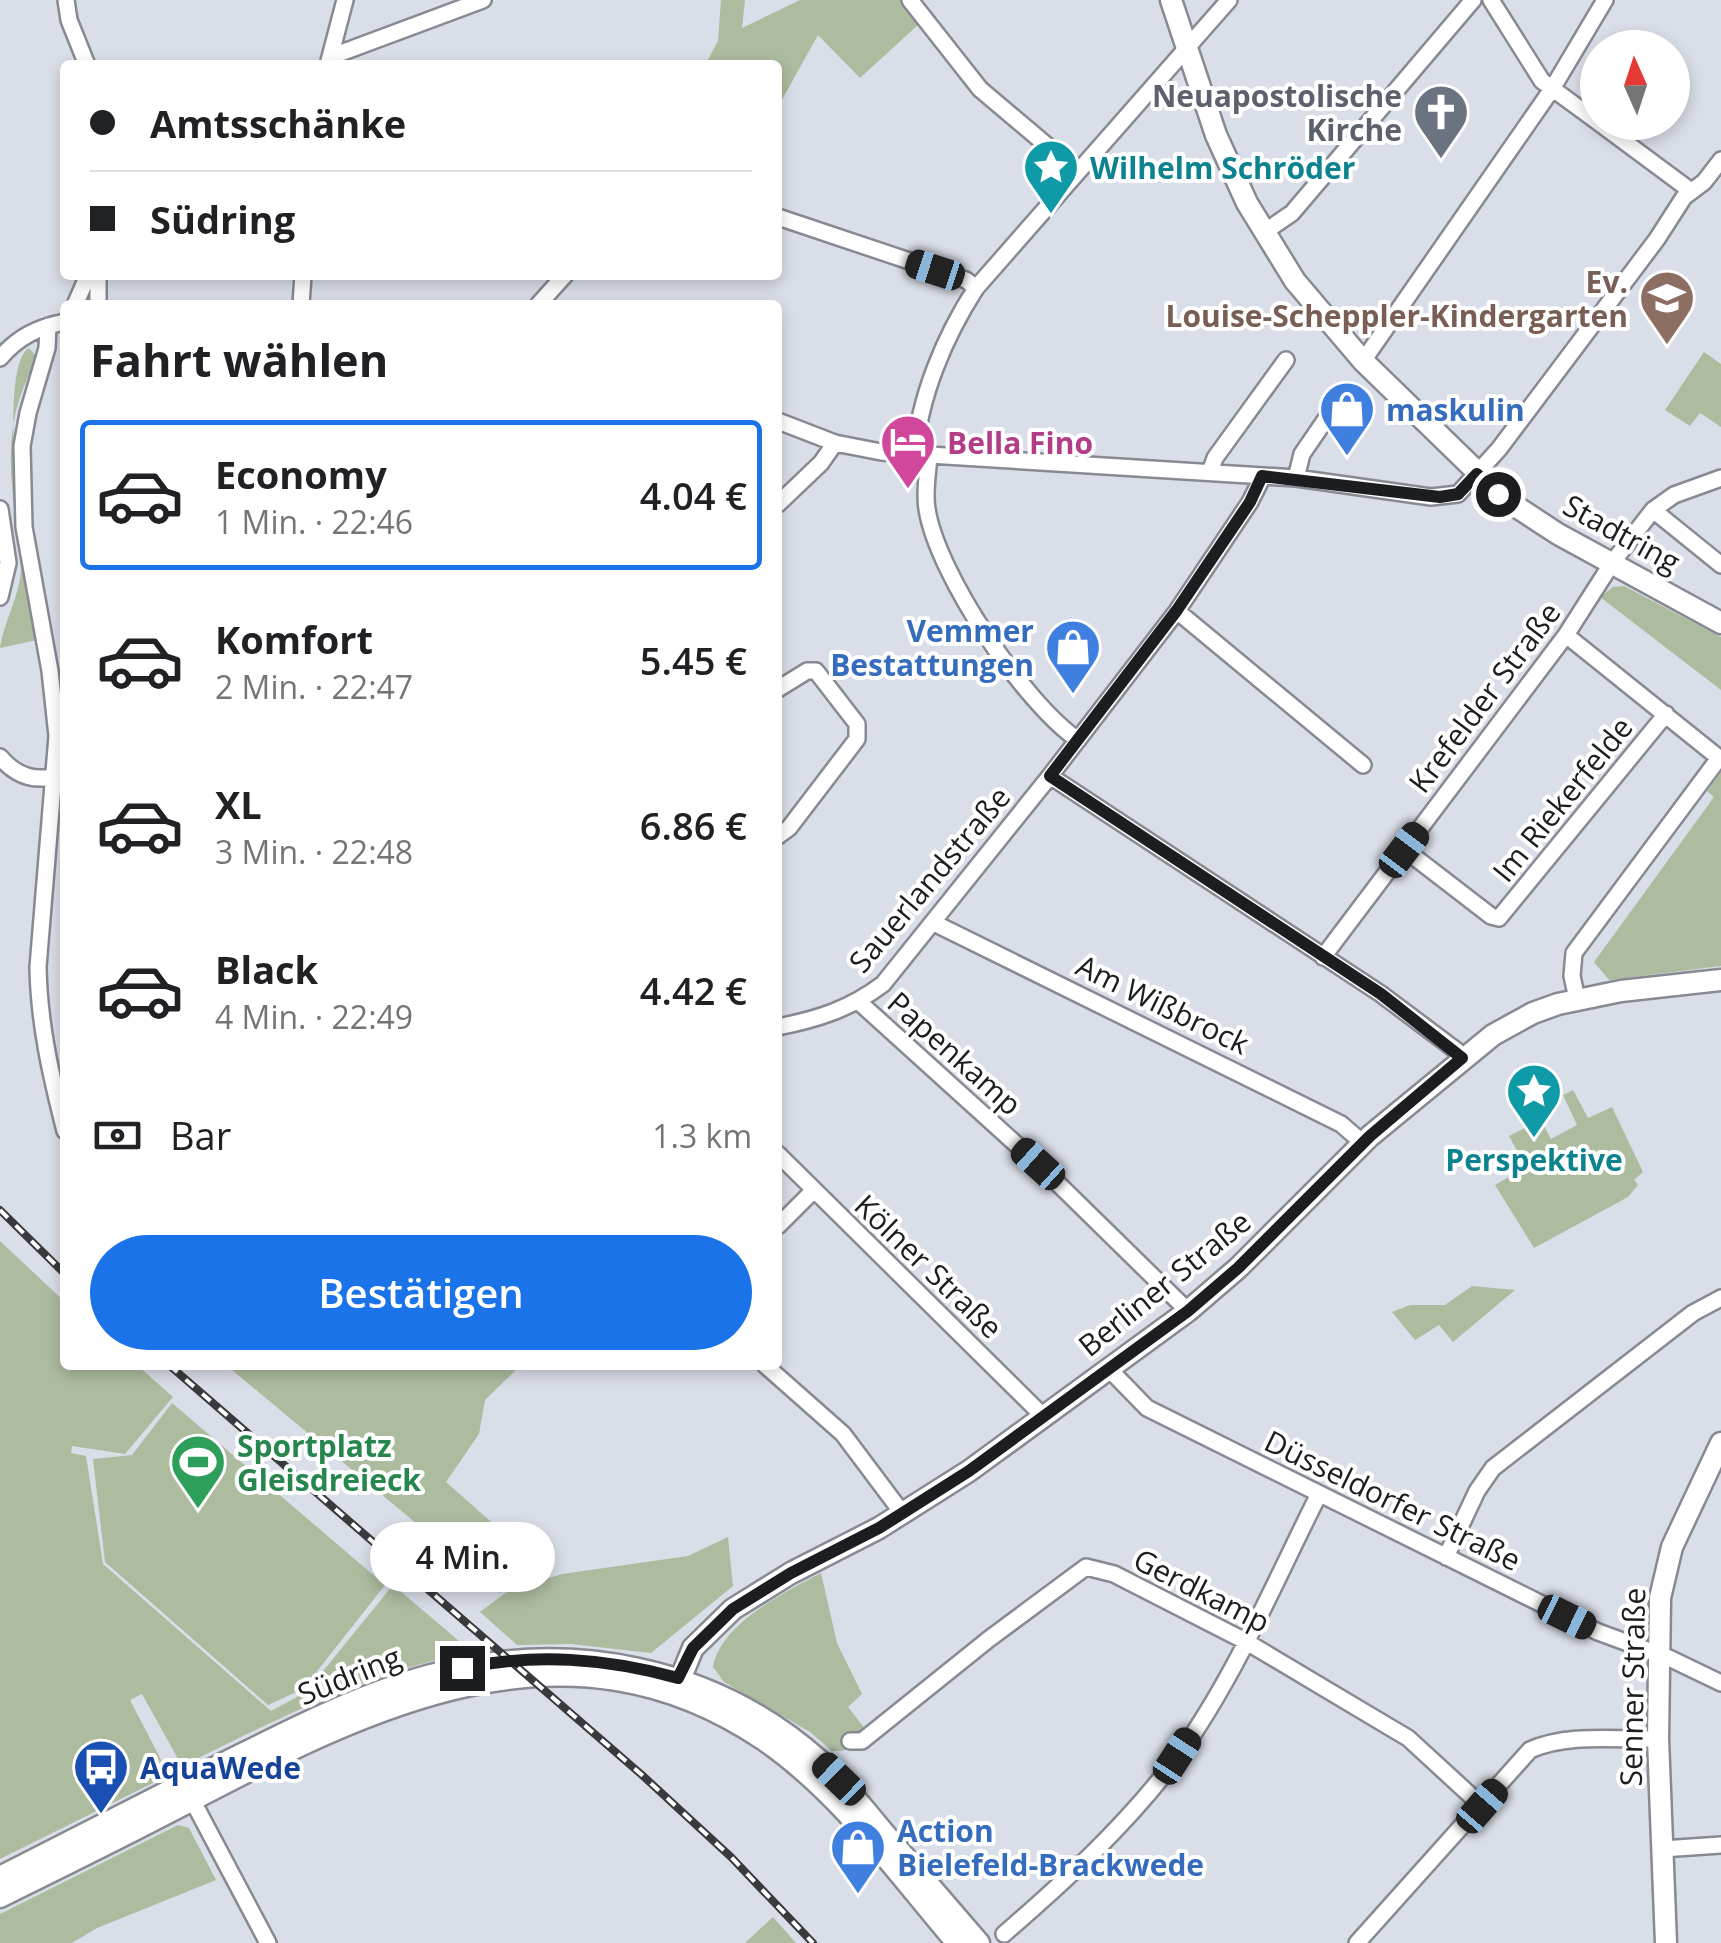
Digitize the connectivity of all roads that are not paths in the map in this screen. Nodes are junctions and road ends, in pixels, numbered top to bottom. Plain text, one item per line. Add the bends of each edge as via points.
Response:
1 (66, 0) edge
2 (345, 0) edge
3 (484, 0) edge
4 (910, 0) edge
5 (1171, 0) edge
6 (1229, 0) edge
7 (1473, 0) edge
8 (1491, 0) edge
9 (1606, 0) edge
10 (1188, 49) junction
11 (85, 60) edge
12 (329, 60) edge
13 (332, 60) edge
14 (1552, 89) junction
15 (1580, 109) edge
16 (1622, 140) edge
17 (1721, 160) edge
18 (1078, 171) junction
19 (1691, 191) junction
20 (782, 218) edge
21 (1263, 232) junction
22 (560, 280) edge
23 (976, 288) junction
24 (542, 300) edge
25 (60, 323) edge
26 (48, 326) junction
27 (0, 358) edge
28 (1286, 360) dead end
29 (1364, 361) junction
30 (1340, 397) dead end
31 (782, 423) edge
32 (835, 443) junction
33 (922, 454) junction
34 (1210, 472) junction
35 (1477, 474) junction
36 (1262, 476) junction
37 (1296, 478) junction
38 (1721, 478) edge
39 (782, 500) edge
40 (0, 509) edge
41 (1653, 510) junction
42 (1612, 563) junction
43 (1721, 564) edge
44 (0, 597) edge
45 (1177, 610) junction
46 (1721, 623) edge
47 (1566, 635) junction
48 (782, 687) edge
49 (1666, 714) junction
50 (1078, 740) junction
51 (0, 757) edge
52 (1362, 765) dead end
53 (60, 766) edge
54 (60, 776) edge
55 (1050, 776) junction
56 (60, 784) edge
57 (782, 833) edge
58 (1404, 850) junction
59 (934, 923) junction
60 (1324, 957) junction
61 (1721, 980) edge
62 (1577, 999) junction
63 (859, 1002) junction
64 (782, 1026) edge
65 (1462, 1058) junction
66 (60, 1111) edge
67 (1363, 1143) junction
68 (782, 1158) edge
69 (813, 1191) junction
70 (782, 1222) edge
71 (1721, 1298) edge
72 (1188, 1311) junction
73 (1110, 1369) junction
74 (770, 1370) edge
75 (1043, 1416) junction
76 (1721, 1443) edge
77 (1319, 1494) junction
78 (903, 1514) junction
79 (1446, 1557) junction
80 (1246, 1641) junction
81 (1657, 1654) junction
82 (1721, 1682) edge
83 (676, 1686) junction
84 (1658, 1738) junction
85 (850, 1741) dead end
86 (188, 1792) junction
87 (1482, 1806) junction
88 (1721, 1845) edge
89 (1662, 1848) junction
90 (0, 1877) edge
91 (0, 1898) edge
92 (1004, 1934) dead end
93 (268, 1943) edge
94 (957, 1943) edge
95 (979, 1943) edge
96 (1358, 1943) edge
97 (1666, 1943) edge

1 - 11 street
2 - 12 street
3 - 13 street
4 - 18 street via 973,82
5 - 10 street, Stadtring
6 - 10 street
7 - 21 street via 1292,213
8 - 14 street via 1534,72
9 - 14 street
10 - 18 street
10 - 21 street, Stadtring via 1228,164
14 - 15 street
14 - 29 street
16 - 19 street
17 - 19 street
18 - 23 street
19 - 35 street
20 - 23 street
21 - 29 street, Stadtring
22 - 24 street
23 - 33 street via 931,382
25 - 26 street
26 - 27 street via 14,342
26 - 53 street via 22,446 21,488
28 - 34 street
29 - 35 street, Stadtring
30 - 37 street via 1302,454
31 - 32 street
32 - 33 street
32 - 39 street
33 - 34 street
33 - 50 street via 927,512 959,593 1046,712
34 - 36 street
35 - 37 street via 1458,494 1440,497
35 - 42 street, Stadtring via 1519,509
36 - 37 street
36 - 45 street, Sauerlandstraße
38 - 41 street via 1674,494
40 - 44 street via 8,563
41 - 42 street, Krefelder Straße
41 - 43 street
42 - 46 street, Stadtring
42 - 47 street, Krefelder Straße
45 - 50 street, Sauerlandstraße
45 - 52 street
47 - 49 street
47 - 58 street, Krefelder Straße
48 - 57 street via 816,671 859,731
49 - 58 street, Im Riekerfelde via 1499,918
49 - 62 street via 1719,758 1574,953
50 - 55 street, Sauerlandstraße
51 - 54 street via 20,776
55 - 59 street, Sauerlandstraße
55 - 60 street
56 - 66 street via 38,967 42,1040
58 - 60 street, Krefelder Straße
59 - 63 street, Sauerlandstraße via 883,984
59 - 67 street, Am Wißbrock via 1341,1124
60 - 65 street
61 - 62 street, Berliner Straße
62 - 65 street, Berliner Straße via 1533,1012
63 - 64 street, Sauerlandstraße
63 - 72 street, Papenkamp
65 - 67 street, Berliner Straße
67 - 72 street, Berliner Straße
68 - 69 street, Kölner Straße
69 - 70 street
69 - 75 street, Kölner Straße
71 - 79 street via 1693,1312 1493,1468
72 - 73 street, Berliner Straße
73 - 75 street, Berliner Straße
73 - 77 street, Düsseldorfer Straße via 1147,1408
74 - 78 street via 842,1434
75 - 78 street, Berliner Straße
76 - 81 street, Senner Straße via 1667,1561
77 - 79 street, Düsseldorfer Straße
77 - 80 street
78 - 83 street, Berliner Straße via 733,1609 693,1648
79 - 81 street, Düsseldorfer Straße
80 - 85 street, Gerdkamp via 1114,1574 1086,1567 862,1741
80 - 87 street, Gerdkamp via 1408,1738
80 - 92 street via 1177,1756 1132,1814
81 - 82 street, Düsseldorfer Straße
81 - 84 street, Senner Straße
83 - 86 street, Südring via 580,1675 522,1677 434,1694
83 - 94 street, Südring via 767,1742 830,1794
83 - 95 street, Südring via 730,1700 818,1759
84 - 87 street via 1546,1742 1530,1750
84 - 89 street, Senner Straße
86 - 90 street, Südring
86 - 91 street, Südring
86 - 93 street
87 - 96 street
88 - 89 street
89 - 97 street, Senner Straße

